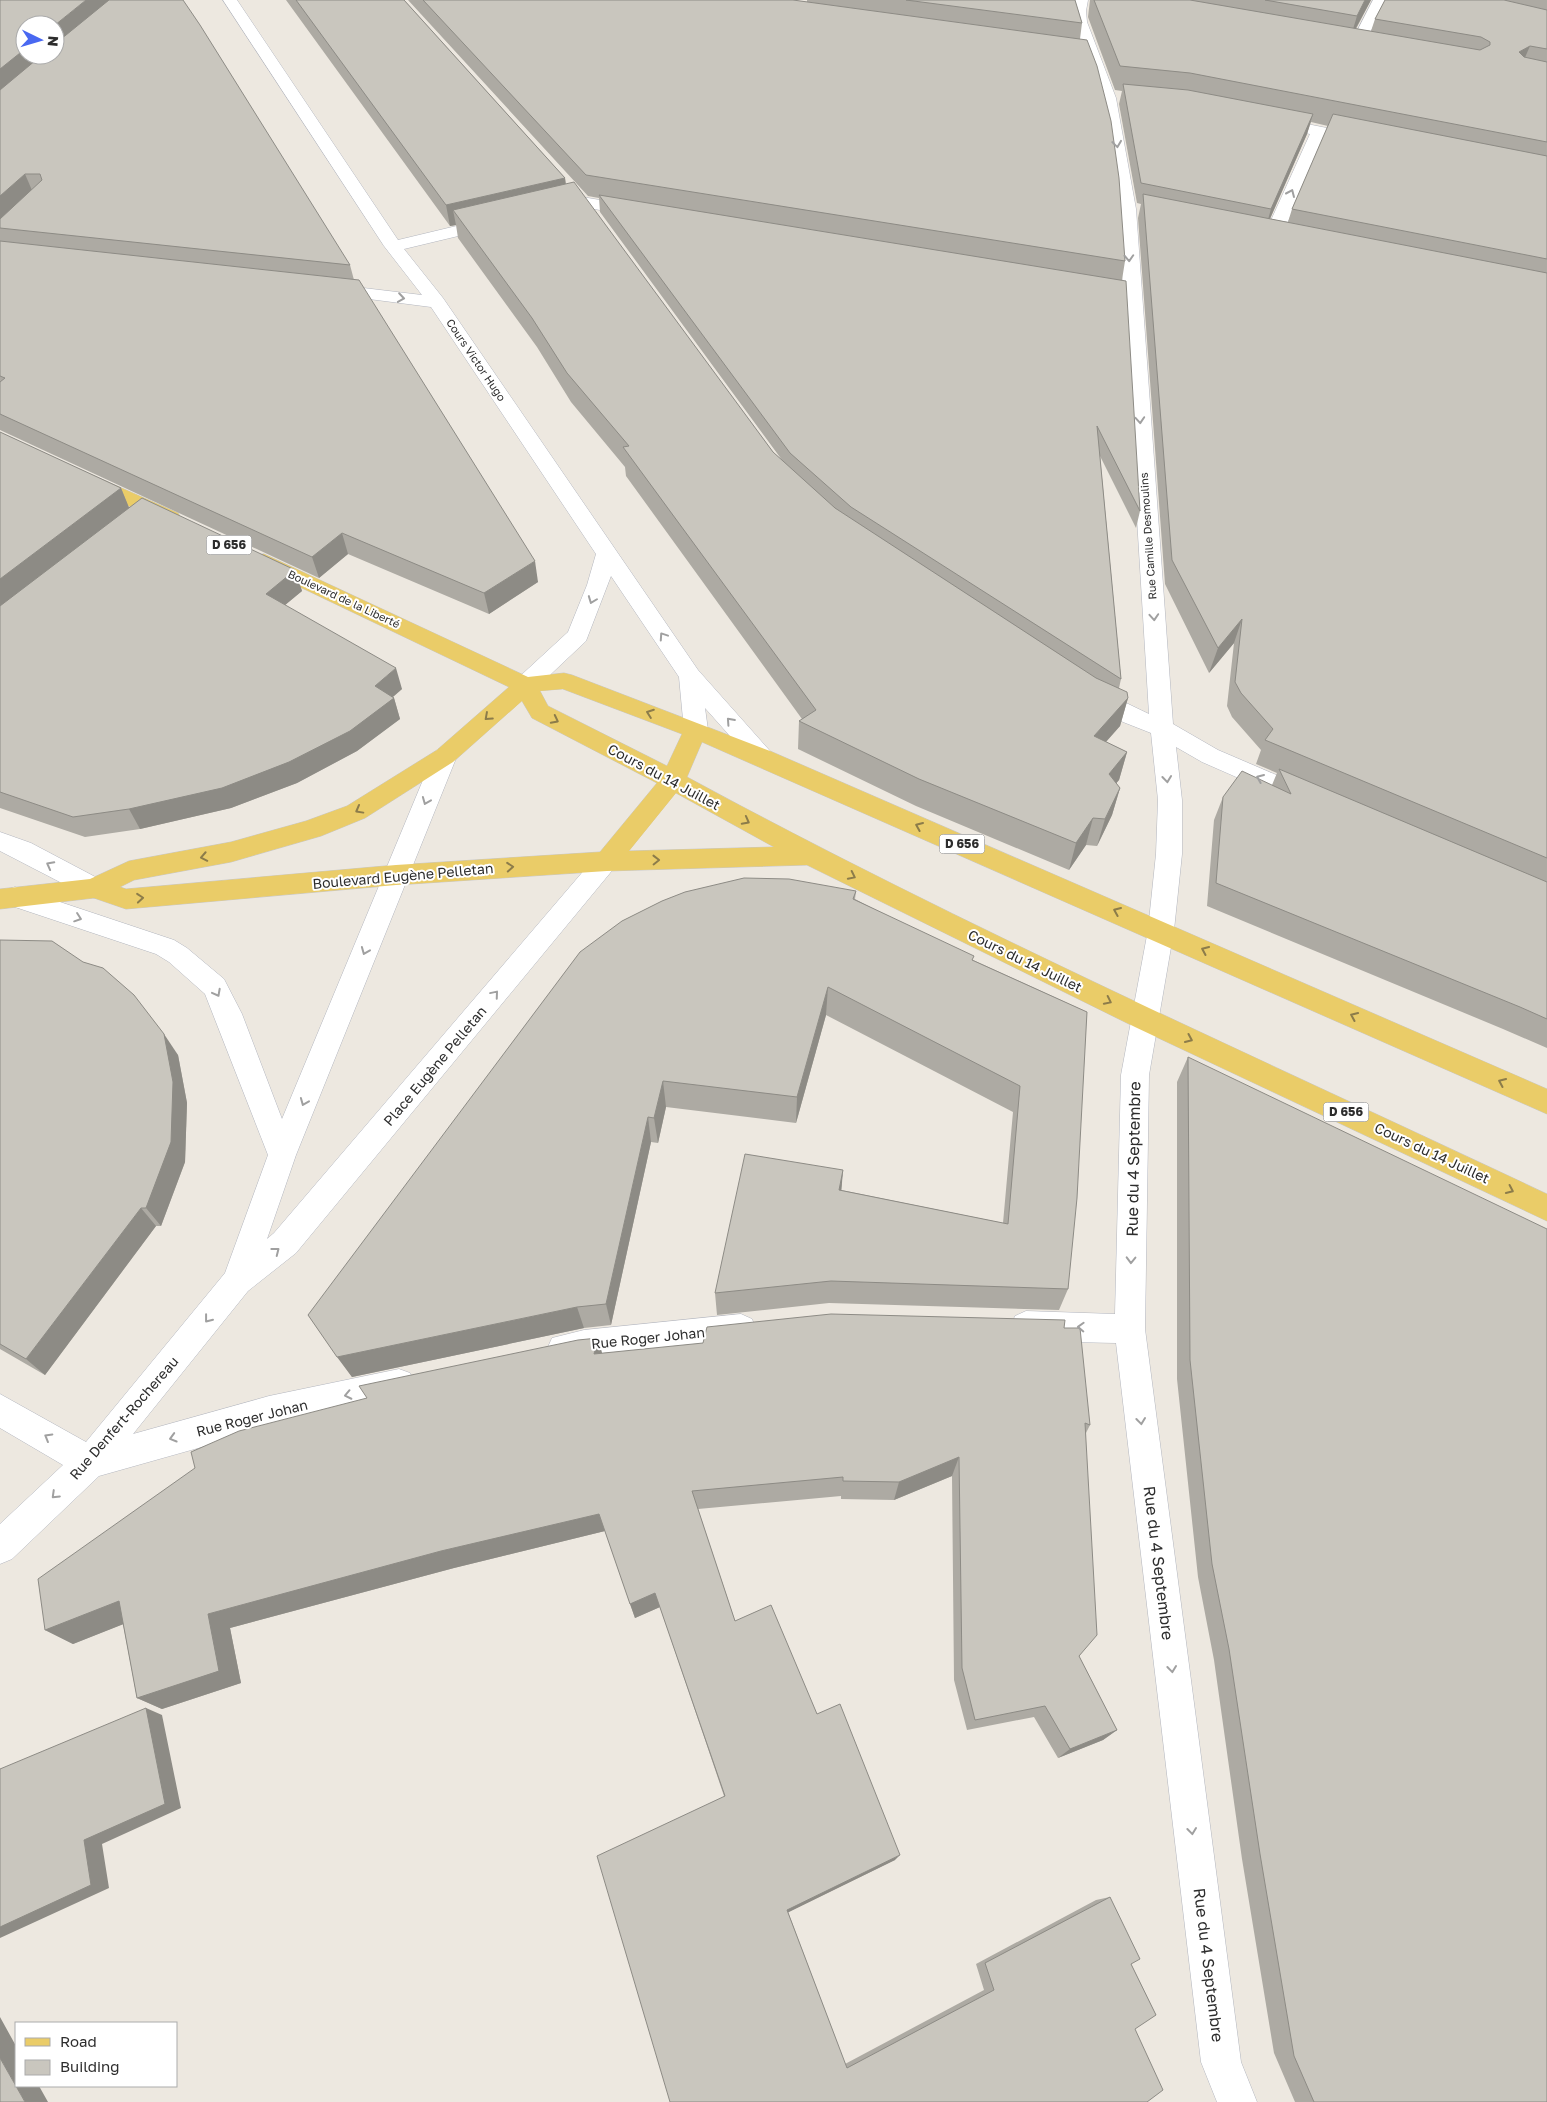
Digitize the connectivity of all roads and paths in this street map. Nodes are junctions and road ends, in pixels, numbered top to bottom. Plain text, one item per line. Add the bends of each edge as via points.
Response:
1 (230, 0) edge
2 (1081, 0) edge
3 (1380, 0) edge
4 (1376, 49) edge
5 (1072, 53) edge
6 (1090, 55) junction
7 (1108, 96) junction
8 (1127, 98) edge
9 (1261, 120) edge
10 (1319, 131) junction
11 (1376, 142) edge
12 (575, 195) junction
13 (535, 213) edge
14 (649, 213) edge
15 (506, 219) edge
16 (599, 226) edge
17 (1254, 234) edge
18 (1272, 238) junction
19 (1291, 242) edge
20 (393, 246) junction
21 (316, 288) edge
22 (437, 302) junction
23 (70, 471) edge
24 (185, 524) edge
25 (247, 554) edge
26 (607, 554) junction
27 (690, 676) junction
28 (1073, 682) edge
29 (525, 684) junction
30 (1162, 728) junction
31 (696, 730) junction
32 (444, 756) junction
33 (762, 757) junction
34 (672, 780) junction
35 (1330, 808) edge
36 (0, 841) edge
37 (808, 854) junction
38 (607, 861) junction
39 (396, 875) junction
40 (94, 888) junction
41 (7, 898) edge
42 (1161, 930) junction
43 (1145, 1019) junction
44 (1547, 1102) edge
45 (282, 1155) junction
46 (1547, 1208) edge
47 (238, 1281) junction
48 (994, 1325) edge
49 (770, 1326) edge
50 (1130, 1329) junction
51 (536, 1355) edge
52 (422, 1379) edge
53 (0, 1410) edge
54 (90, 1462) junction
55 (0, 1547) edge
56 (1237, 2102) edge

1 - 20 street, Cours Victor Hugo
2 - 6 street, Rue Camille Desmoulins via 1077,10
3 - 4 street via 1352,44
5 - 6 street
6 - 7 street, Rue Camille Desmoulins
7 - 8 street
7 -> 30 street, Rue Camille Desmoulins via 1135,211 1121,290
9 - 10 street
10 - 11 street
18 -> 10 street
12 - 13 street
12 - 14 street
12 - 16 street
15 - 20 street
17 - 18 street
18 - 19 street
20 - 22 street, Cours Victor Hugo
21 -> 22 street
22 - 26 street, Cours Victor Hugo
23 - 24 main road via 141,514
25 - 29 main road, Boulevard de la Liberté / D 656
27 -> 26 street, Cours Victor Hugo
26 -> 29 street via 578,636
27 - 31 street, Cours Victor Hugo
33 -> 27 street
28 - 30 street via 1131,716
31 -> 29 main road, Boulevard de la Liberté / D 656 via 564,681
29 -> 32 main road
29 -> 34 main road, Cours du 14 Juillet / D 656 via 540,712
35 -> 30 street via 1210,756
30 -> 42 street, Rue Camille Desmoulins via 1170,800 1169,854
31 - 33 main road, D 656
31 - 34 main road, Place Eugène Pelletan
32 -> 39 street
32 -> 40 main road via 356,812 312,829 231,852 129,871
42 -> 33 main road, D 656
34 -> 37 main road, Cours du 14 Juillet / D 656
34 - 38 main road, Place Eugène Pelletan
40 -> 36 street
38 -> 37 main road, Boulevard Eugène Pelletan
37 -> 43 main road, Cours du 14 Juillet / D 656
39 -> 38 main road, Boulevard Eugène Pelletan
47 -> 38 street, Place Eugène Pelletan via 285,1244
40 -> 39 main road, Boulevard Eugène Pelletan via 126,899
39 -> 45 street
40 - 41 main road, Boulevard Eugène Pelletan
41 -> 45 street via 165,948 215,987
42 - 43 street, Rue Camille Desmoulins
44 -> 42 main road, D 656
43 -> 46 main road, Cours du 14 Juillet / D 656
43 -> 50 street, Rue du 4 Septembre via 1135,1075
45 - 47 street
47 -> 54 street, Rue Denfert-Rochereau
50 -> 48 street
49 - 51 street, Rue Roger Johan via 584,1345
50 -> 56 street, Rue du 4 Septembre via 1221,2062
52 -> 54 street, Rue Roger Johan via 269,1412
54 -> 53 street
54 -> 55 street, Rue Denfert-Rochereau

